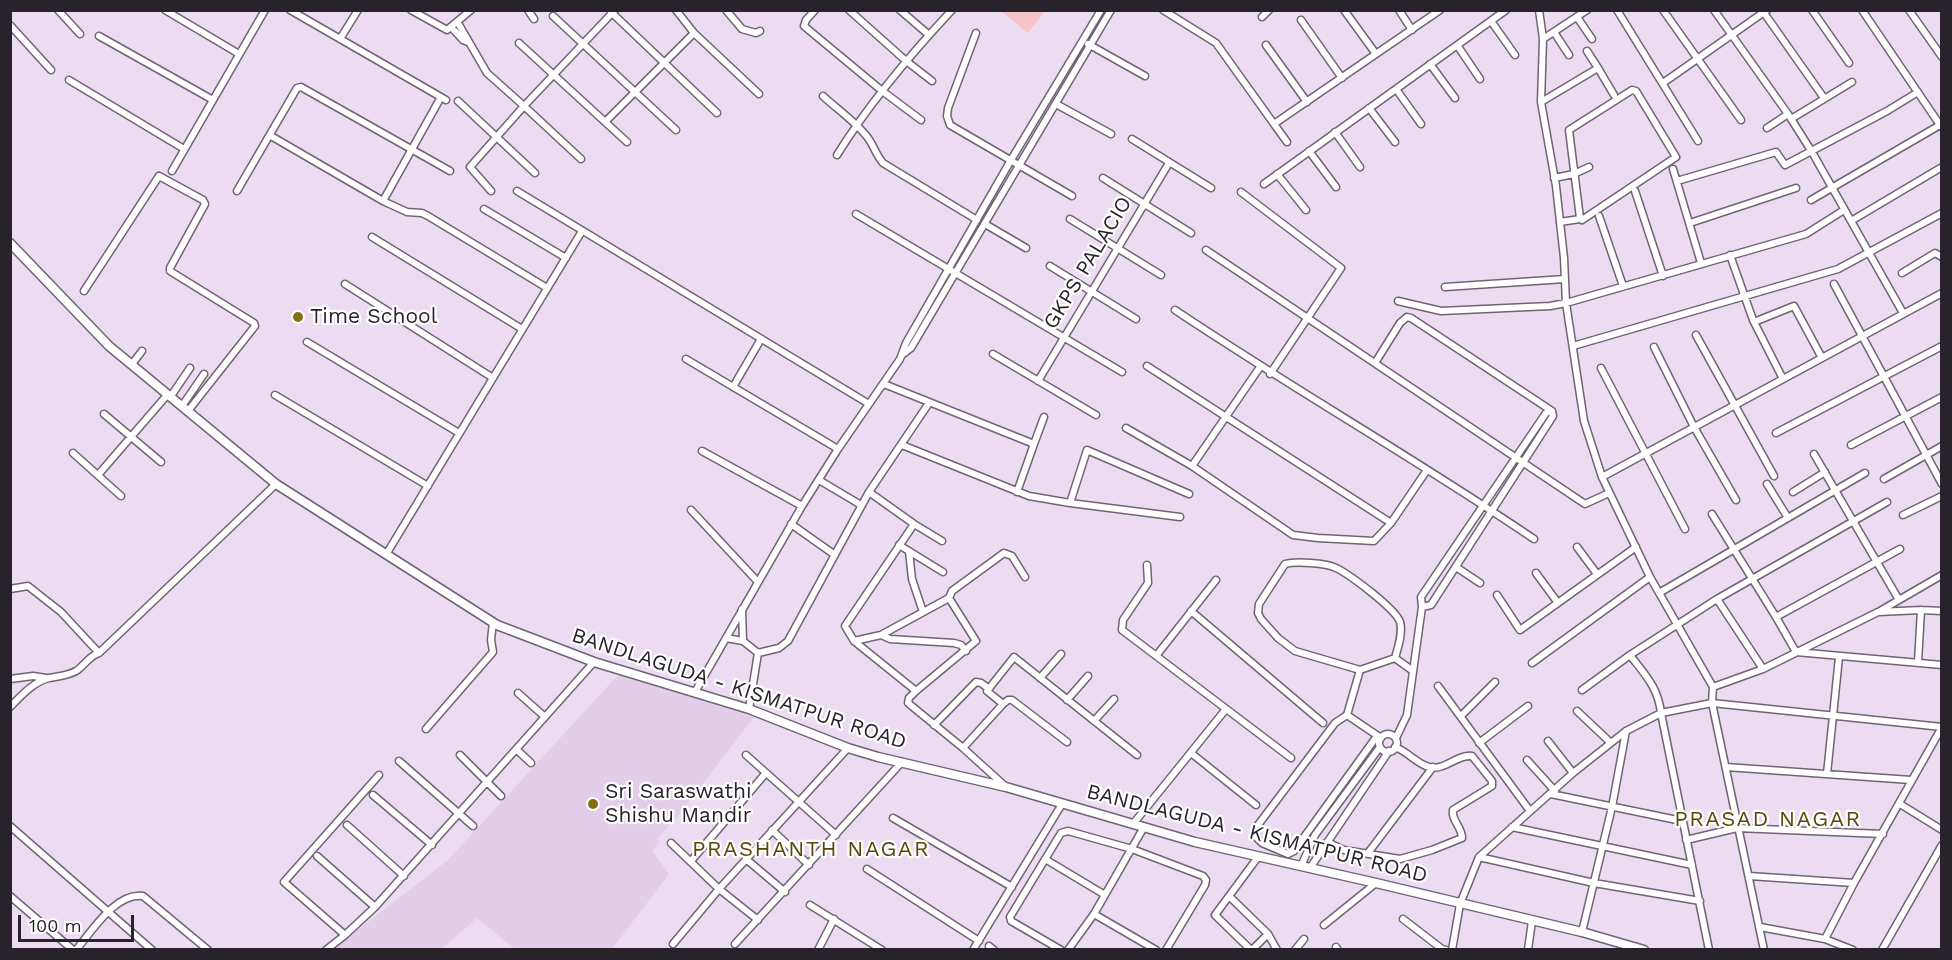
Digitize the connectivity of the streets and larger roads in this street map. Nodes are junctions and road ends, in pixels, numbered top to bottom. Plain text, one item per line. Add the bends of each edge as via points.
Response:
1 (58, 10) edge
2 (165, 10) edge
3 (265, 10) edge
4 (290, 10) edge
5 (358, 10) edge
6 (411, 10) edge
7 (471, 10) edge
8 (528, 10) edge
9 (675, 10) edge
10 (726, 10) edge
11 (815, 10) edge
12 (849, 10) edge
13 (900, 10) edge
14 (952, 10) edge
15 (1101, 10) edge
16 (1111, 10) edge
17 (1163, 10) edge
18 (1269, 10) edge
19 (1344, 10) edge
20 (1399, 10) edge
21 (1440, 10) edge
22 (1506, 10) edge
23 (1539, 10) edge
24 (1587, 10) edge
25 (1617, 10) edge
26 (1663, 10) edge
27 (1714, 10) edge
28 (1812, 10) edge
29 (1862, 10) edge
30 (1909, 10) edge
31 (613, 11) edge
32 (1764, 11) edge
33 (553, 16) dead end
34 (1262, 17) dead end
35 (1577, 17) junction
36 (534, 19) dead end
37 (1300, 20) dead end
38 (1491, 21) junction
39 (458, 23) junction
40 (10, 25) edge
41 (452, 28) junction
42 (1412, 30) junction
43 (760, 31) dead end
44 (1554, 32) junction
45 (694, 33) junction
46 (976, 33) dead end
47 (80, 34) dead end
48 (929, 35) junction
49 (1732, 35) junction
50 (99, 36) dead end
51 (340, 39) junction
52 (1543, 39) junction
53 (1592, 39) dead end
54 (1083, 41) junction
55 (468, 42) junction
56 (519, 43) dead end
57 (583, 44) junction
58 (1090, 45) junction
59 (1266, 45) dead end
60 (1457, 45) junction
61 (1587, 51) dead end
62 (239, 54) junction
63 (1376, 54) junction
64 (1515, 55) dead end
65 (1569, 55) dead end
66 (1941, 57) edge
67 (1699, 59) junction
68 (905, 60) junction
69 (665, 63) junction
70 (1849, 63) dead end
71 (1430, 64) junction
72 (1598, 68) junction
73 (51, 70) dead end
74 (554, 74) junction
75 (1145, 76) dead end
76 (1342, 78) junction
77 (1480, 79) dead end
78 (69, 80) dead end
79 (932, 81) dead end
80 (1852, 82) dead end
81 (1663, 83) junction
82 (1396, 89) junction
83 (881, 90) junction
84 (1918, 92) junction
85 (636, 93) junction
86 (759, 94) dead end
87 (1614, 95) dead end
88 (823, 96) dead end
89 (1455, 98) dead end
90 (1824, 98) junction
91 (213, 100) junction
92 (458, 101) dead end
93 (1308, 102) junction
94 (1541, 102) junction
95 (1056, 104) junction
96 (524, 106) junction
97 (1369, 108) junction
98 (717, 113) dead end
99 (1790, 116) junction
100 (921, 120) dead end
101 (1741, 120) dead end
102 (605, 122) junction
103 (856, 124) junction
104 (1274, 124) junction
105 (1421, 124) dead end
106 (1941, 126) edge
107 (1767, 128) dead end
108 (676, 130) dead end
109 (1335, 132) junction
110 (1111, 134) dead end
111 (270, 136) junction
112 (496, 137) junction
113 (1132, 139) dead end
114 (1698, 141) dead end
115 (627, 142) dead end
116 (1287, 142) dead end
117 (1395, 142) dead end
118 (184, 149) junction
119 (412, 149) junction
120 (1309, 151) junction
121 (1812, 152) junction
122 (837, 155) dead end
123 (581, 159) dead end
124 (1011, 160) junction
125 (1168, 163) junction
126 (1019, 165) junction
127 (1360, 167) dead end
128 (1588, 167) dead end
129 (1941, 167) edge
130 (1672, 169) dead end
131 (172, 171) dead end
132 (450, 171) dead end
133 (535, 173) dead end
134 (1277, 174) junction
135 (1574, 174) junction
136 (1103, 178) dead end
137 (1554, 178) junction
138 (1677, 181) junction
139 (1264, 184) dead end
140 (1832, 186) junction
141 (1336, 187) dead end
142 (1211, 188) dead end
143 (1796, 188) dead end
144 (237, 191) dead end
145 (491, 191) dead end
146 (517, 191) dead end
147 (1635, 191) dead end
148 (1241, 192) dead end
149 (1072, 196) dead end
150 (1811, 200) dead end
151 (383, 201) junction
152 (1144, 202) junction
153 (484, 209) dead end
154 (1306, 210) dead end
155 (1844, 210) junction
156 (1941, 213) edge
157 (856, 214) dead end
158 (1599, 216) dead end
159 (1070, 219) dead end
160 (1580, 219) junction
161 (977, 220) junction
162 (1851, 221) junction
163 (1560, 222) junction
164 (1690, 223) junction
165 (985, 224) junction
166 (582, 231) junction
167 (1191, 233) dead end
168 (372, 237) dead end
169 (10, 243) edge
170 (1026, 248) dead end
171 (1116, 248) junction
172 (1206, 250) dead end
173 (1869, 254) junction
174 (1730, 255) junction
175 (1941, 257) edge
176 (566, 258) junction
177 (1701, 263) junction
178 (1050, 266) dead end
179 (952, 271) junction
180 (1902, 273) dead end
181 (1161, 275) dead end
182 (1663, 276) junction
183 (1565, 279) junction
184 (1834, 284) dead end
185 (345, 285) dead end
186 (1623, 286) junction
187 (1445, 287) dead end
188 (547, 288) junction
189 (84, 291) dead end
190 (1090, 291) junction
191 (1941, 293) edge
192 (1745, 297) junction
193 (1398, 301) dead end
194 (1566, 303) junction
195 (1174, 310) dead end
196 (1903, 314) junction
197 (1309, 318) junction
198 (1136, 319) dead end
199 (1754, 322) junction
200 (522, 328) junction
201 (1696, 334) dead end
202 (1863, 336) junction
203 (1063, 337) junction
204 (761, 339) junction
205 (307, 342) dead end
206 (1573, 346) junction
207 (1941, 346) edge
208 (1654, 347) dead end
209 (142, 351) dead end
210 (993, 354) dead end
211 (1822, 358) junction
212 (686, 359) dead end
213 (1375, 363) junction
214 (132, 364) junction
215 (1147, 366) dead end
216 (1260, 367) junction
217 (190, 368) dead end
218 (1601, 368) dead end
219 (1122, 372) dead end
220 (204, 374) dead end
221 (1270, 374) junction
222 (1884, 376) junction
223 (493, 378) junction
224 (1783, 379) junction
225 (1038, 381) junction
226 (884, 384) junction
227 (733, 387) junction
228 (169, 395) junction
229 (275, 395) dead end
230 (1941, 397) edge
231 (929, 403) junction
232 (869, 404) junction
233 (1735, 405) junction
234 (185, 408) junction
235 (1552, 411) junction
236 (104, 414) dead end
237 (1096, 415) dead end
238 (1227, 416) junction
239 (1044, 417) dead end
240 (1906, 417) junction
241 (1694, 427) junction
242 (1126, 428) dead end
243 (459, 433) junction
244 (1776, 433) dead end
245 (131, 436) junction
246 (1034, 444) junction
247 (902, 445) junction
248 (1851, 445) dead end
249 (1941, 446) edge
250 (838, 449) junction
251 (702, 451) dead end
252 (73, 453) dead end
253 (1645, 454) junction
254 (1814, 454) dead end
255 (1926, 455) junction
256 (1517, 456) junction
257 (1524, 461) junction
258 (161, 462) dead end
259 (1191, 465) junction
260 (1427, 470) junction
261 (1825, 472) junction
262 (1865, 473) dead end
263 (98, 475) junction
264 (1774, 476) dead end
265 (1602, 477) junction
266 (1884, 479) dead end
267 (819, 480) junction
268 (276, 484) junction
269 (1767, 484) dead end
270 (1941, 484) edge
271 (428, 486) junction
272 (1835, 491) junction
273 (869, 492) junction
274 (1017, 492) junction
275 (1793, 492) dead end
276 (1609, 493) junction
277 (1189, 494) dead end
278 (121, 496) dead end
279 (1941, 496) edge
280 (1736, 500) dead end
281 (1887, 502) dead end
282 (1070, 503) junction
283 (861, 505) junction
284 (802, 506) junction
285 (1484, 506) junction
286 (691, 510) dead end
287 (1492, 511) junction
288 (1712, 514) dead end
289 (1903, 515) dead end
290 (1180, 517) dead end
291 (1788, 518) junction
292 (1391, 522) junction
293 (1854, 522) junction
294 (791, 524) junction
295 (914, 524) junction
296 (1685, 529) dead end
297 (1534, 539) dead end
298 (942, 541) dead end
299 (899, 545) junction
300 (1577, 547) dead end
301 (1636, 547) junction
302 (1734, 549) junction
303 (1900, 549) dead end
304 (909, 552) junction
305 (387, 553) junction
306 (835, 555) junction
307 (1876, 562) junction
308 (1147, 565) dead end
309 (1456, 567) junction
310 (943, 572) dead end
311 (1536, 573) dead end
312 (1597, 574) junction
313 (1941, 575) edge
314 (1024, 577) dead end
315 (1650, 577) junction
316 (1752, 579) junction
317 (1216, 580) dead end
318 (758, 582) junction
319 (1480, 583) dead end
320 (10, 589) edge
321 (1659, 593) junction
322 (1497, 595) dead end
323 (949, 598) junction
324 (1717, 599) junction
325 (1899, 600) junction
326 (1558, 603) junction
327 (1422, 607) junction
328 (742, 609) junction
329 (1921, 610) junction
330 (1191, 611) junction
331 (1941, 611) edge
332 (923, 612) junction
333 (1878, 612) junction
334 (1776, 617) junction
335 (493, 622) junction
336 (1676, 624) junction
337 (881, 635) junction
338 (726, 638) junction
339 (743, 641) junction
340 (854, 641) junction
341 (966, 651) junction
342 (1796, 652) junction
343 (99, 653) junction
344 (758, 653) junction
345 (1061, 654) dead end
346 (1630, 655) junction
347 (1156, 656) junction
348 (1839, 657) junction
349 (1395, 658) junction
350 (594, 662) junction
351 (1918, 662) junction
352 (1532, 663) dead end
353 (1941, 665) edge
354 (1763, 669) junction
355 (1360, 670) junction
356 (1413, 671) junction
357 (1088, 676) dead end
358 (47, 678) junction
359 (1040, 678) junction
360 (11, 680) edge
361 (1495, 682) dead end
362 (1438, 686) dead end
363 (1713, 687) junction
364 (988, 688) junction
365 (1582, 690) dead end
366 (916, 691) junction
367 (695, 692) junction
368 (518, 693) dead end
369 (1114, 699) dead end
370 (1067, 700) junction
371 (1003, 704) junction
372 (1712, 704) junction
373 (1528, 706) dead end
374 (10, 707) edge
375 (749, 709) junction
376 (1226, 709) junction
377 (1577, 711) dead end
378 (1661, 713) junction
379 (1347, 715) junction
380 (1832, 715) junction
381 (1461, 716) junction
382 (545, 717) junction
383 (1094, 721) junction
384 (1323, 723) dead end
385 (934, 725) junction
386 (1941, 727) edge
387 (426, 729) dead end
388 (1626, 731) junction
389 (1379, 737) junction
390 (1396, 738) junction
391 (1548, 741) dead end
392 (1066, 742) dead end
393 (1611, 742) junction
394 (1479, 743) junction
395 (1380, 747) junction
396 (848, 748) junction
397 (963, 748) junction
398 (516, 749) junction
399 (1392, 749) junction
400 (1191, 753) junction
401 (460, 755) dead end
402 (746, 755) dead end
403 (1137, 755) dead end
404 (1291, 758) dead end
405 (1527, 760) dead end
406 (399, 761) dead end
407 (902, 762) junction
408 (531, 763) dead end
409 (1726, 766) junction
410 (1433, 767) junction
411 (1573, 773) junction
412 (765, 774) junction
413 (1827, 774) junction
414 (379, 775) dead end
415 (1911, 780) junction
416 (487, 781) junction
417 (1006, 787) junction
418 (1553, 792) junction
419 (373, 795) dead end
420 (501, 796) dead end
421 (798, 802) junction
422 (1062, 804) junction
423 (1900, 804) junction
424 (1256, 805) dead end
425 (1612, 807) junction
426 (1530, 811) junction
427 (459, 813) junction
428 (893, 818) dead end
429 (1682, 820) junction
430 (1133, 824) junction
431 (347, 825) dead end
432 (10, 826) edge
433 (472, 826) dead end
434 (1144, 827) junction
435 (1512, 827) junction
436 (1737, 828) junction
437 (772, 830) junction
438 (1941, 830) edge
439 (1883, 834) junction
440 (836, 835) junction
441 (1686, 840) junction
442 (1327, 842) junction
443 (671, 843) dead end
444 (432, 845) junction
445 (1941, 845) edge
446 (1603, 847) junction
447 (1132, 849) junction
448 (1368, 853) junction
449 (317, 856) dead end
450 (1258, 857) junction
451 (1479, 857) junction
452 (1045, 858) junction
453 (746, 859) junction
454 (691, 861) junction
455 (809, 865) junction
456 (1692, 865) junction
457 (1301, 866) junction
458 (1310, 868) junction
459 (867, 869) dead end
460 (404, 876) junction
461 (1749, 876) junction
462 (1376, 883) junction
463 (1594, 883) junction
464 (1854, 883) junction
465 (1012, 887) junction
466 (719, 889) junction
467 (785, 892) junction
468 (1105, 895) junction
469 (10, 896) edge
470 (1230, 897) junction
471 (1700, 901) junction
472 (1460, 904) junction
473 (810, 905) dead end
474 (375, 907) junction
475 (109, 912) junction
476 (1094, 914) junction
477 (834, 919) junction
478 (758, 920) junction
479 (1403, 920) dead end
480 (1532, 921) junction
481 (1324, 925) dead end
482 (1760, 927) junction
483 (1582, 932) junction
484 (1268, 934) junction
485 (345, 935) junction
486 (1304, 939) dead end
487 (1825, 939) junction
488 (979, 941) junction
489 (673, 944) dead end
490 (735, 944) dead end
491 (1432, 946) edge
492 (75, 950) edge
493 (152, 950) edge
494 (208, 950) edge
495 (326, 950) edge
496 (818, 950) edge
497 (882, 950) edge
498 (973, 950) edge
499 (1061, 950) edge
500 (1068, 950) edge
501 (1156, 950) edge
502 (1166, 950) edge
503 (1251, 950) edge
504 (1277, 950) edge
505 (1295, 950) edge
506 (1446, 950) edge
507 (1452, 950) edge
508 (1528, 950) edge
509 (1644, 950) edge
510 (1709, 950) edge
511 (1764, 950) edge
512 (1853, 950) edge
513 (1882, 950) edge

1 - 47 street
2 - 62 street
3 - 62 street
4 - 51 street
5 - 51 street
6 - 41 street via 447,30
7 - 39 street
8 - 36 street
9 - 45 street
10 - 43 street via 742,29
11 - 83 street via 804,26
12 - 68 street
13 - 48 street
14 - 48 street
15 - 54 street
16 - 58 street
17 - 104 street via 1216,43
18 - 34 street
19 - 63 street
20 - 42 street
21 - 42 street
22 - 38 street
23 - 52 street
24 - 35 street
25 - 81 street
26 - 67 street
27 - 49 street
28 - 70 street
29 - 84 street
30 - 66 street
31 - 57 street
31 - 69 street
32 - 49 street
32 - 90 street
33 - 57 street
35 - 44 street
35 - 53 street
37 - 76 street
38 - 60 street
38 - 64 street
39 - 41 street
39 - 55 street
40 - 73 street
41 - 55 street
42 - 63 street
44 - 52 street
44 - 65 street
45 - 69 street
45 - 86 street
46 - 124 street via 947,116 950,124
48 - 68 street
49 - 67 street
49 - 99 street
50 - 91 street
51 - 119 street via 444,98
52 - 94 street
54 - 58 street
54 - 124 street
55 - 96 street via 487,73
56 - 74 street
57 - 74 street
57 - 85 street
58 - 75 street
58 - 95 street
59 - 93 street
60 - 71 street
60 - 77 street
61 - 72 street
62 - 91 street
63 - 76 street
67 - 81 street
67 - 101 street
68 - 79 street
68 - 83 street
69 - 85 street
69 - 98 street
71 - 82 street
71 - 89 street
72 - 87 street
72 - 94 street
74 - 96 street
74 - 102 street
76 - 93 street
78 - 118 street
80 - 90 street
81 - 114 street
82 - 97 street
82 - 105 street
83 - 100 street
83 - 103 street
84 - 106 street
84 - 121 street
85 - 102 street
85 - 108 street
88 - 103 street
90 - 99 street
91 - 118 street
92 - 112 street
93 - 104 street
94 - 137 street
95 - 110 street
95 - 126 street
96 - 112 street
96 - 123 street
97 - 109 street
97 - 117 street
99 - 107 street
99 - 121 street
102 - 115 street
103 - 122 street
103 - 161 street via 883,163
104 - 116 street
106 - 140 street
109 - 120 street
109 - 127 street
111 - 119 street via 301,87
111 - 144 street
111 - 151 street
112 - 133 street
112 - 145 street via 470,167
113 - 125 street
118 - 131 street
119 - 132 street
119 - 151 street
120 - 134 street
120 - 141 street
121 - 138 street via 1785,165 1776,152
121 - 140 street
124 - 126 street
124 - 161 street
125 - 142 street
125 - 152 street, GKPS PALACIO
126 - 149 street
126 - 165 street
128 - 135 street
129 - 162 street
130 - 138 street
134 - 139 street
134 - 154 street
135 - 137 street
135 - 160 street
135 - 160 street via 1569,130 1634,90 1676,157
136 - 152 street
137 - 163 street
138 - 164 street
140 - 150 street
140 - 155 street
143 - 164 street
146 - 166 street
147 - 182 street
148 - 197 street via 1341,268
151 - 188 street via 428,216
152 - 167 street
152 - 171 street, GKPS PALACIO
153 - 176 street
155 - 162 street
155 - 174 street via 1806,234
156 - 173 street
157 - 179 street
158 - 186 street
159 - 171 street
160 - 163 street
161 - 179 street
162 - 173 street
163 - 183 street
164 - 177 street
165 - 170 street
165 - 179 street
166 - 176 street
166 - 204 street
168 - 200 street
169 - 214 street, BANDLAGUDA - KISMATPUR ROAD via 109,346
171 - 181 street
171 - 190 street, GKPS PALACIO
172 - 197 street
173 - 192 street via 1838,269
173 - 196 street
174 - 177 street
174 - 192 street
175 - 180 street via 1935,253
176 - 188 street
177 - 182 street
178 - 190 street
179 - 203 street
179 - 226 street via 911,348
182 - 186 street
183 - 187 street
183 - 194 street
184 - 202 street
185 - 223 street
186 - 194 street
188 - 200 street
189 - 234 street via 159,176 203,200 205,204 170,271 255,326
190 - 198 street
190 - 203 street, GKPS PALACIO
191 - 196 street
192 - 199 street
192 - 206 street
193 - 194 street via 1441,311
194 - 206 street
195 - 216 street
196 - 202 street
197 - 213 street
197 - 221 street
199 - 211 street via 1794,306
199 - 224 street
200 - 223 street
201 - 233 street
202 - 211 street
202 - 222 street
203 - 219 street
203 - 225 street, GKPS PALACIO
204 - 227 street
204 - 232 street
205 - 243 street
206 - 265 street via 1584,421
207 - 222 street
208 - 241 street
209 - 214 street
210 - 225 street
211 - 224 street
212 - 227 street
213 - 235 street via 1400,323 1411,318
213 - 256 street
214 - 228 street, BANDLAGUDA - KISMATPUR ROAD
215 - 238 street
216 - 221 street
216 - 238 street
217 - 228 street
218 - 253 street
220 - 234 street
221 - 260 street
222 - 240 street
222 - 244 street
223 - 243 street
224 - 233 street
225 - 237 street
226 - 231 street
226 - 232 street
227 - 250 street
228 - 234 street, BANDLAGUDA - KISMATPUR ROAD
228 - 245 street
229 - 271 street
230 - 240 street
231 - 246 street
231 - 247 street
232 - 250 street
233 - 241 street
233 - 264 street
234 - 268 street, BANDLAGUDA - KISMATPUR ROAD
235 - 256 street via 1546,413
235 - 257 street via 1553,416
236 - 245 street
238 - 259 street
238 - 292 street
239 - 246 street
240 - 248 street
240 - 255 street
241 - 253 street
241 - 280 street
242 - 259 street
243 - 271 street
245 - 258 street
245 - 263 street
246 - 274 street
247 - 273 street
247 - 274 street
249 - 255 street
250 - 267 street
251 - 284 street
252 - 263 street
253 - 265 street
253 - 296 street
254 - 261 street
255 - 266 street
255 - 270 street
256 - 257 street
256 - 285 street
257 - 276 street via 1585,504
257 - 287 street
259 - 292 street via 1293,535 1374,541
260 - 285 street
260 - 292 street
261 - 272 street
261 - 275 street
262 - 272 street
263 - 278 street
265 - 276 street
267 - 283 street
267 - 284 street
268 - 305 street, BANDLAGUDA - KISMATPUR ROAD
268 - 343 street
269 - 291 street
271 - 305 street
272 - 291 street
272 - 293 street
273 - 283 street
273 - 295 street
274 - 282 street
276 - 301 street
277 - 282 street via 1087,450
279 - 289 street
281 - 293 street
282 - 290 street
283 - 306 street
284 - 294 street
285 - 287 street
285 - 327 street via 1421,597
286 - 318 street
287 - 297 street
287 - 309 street
288 - 302 street
291 - 302 street
293 - 307 street
293 - 316 street
294 - 306 street
294 - 318 street
295 - 298 street
295 - 299 street
299 - 304 street
299 - 340 street via 846,623 845,629
300 - 312 street
301 - 312 street
301 - 315 street
302 - 316 street
302 - 321 street
303 - 307 street
304 - 310 street
304 - 332 street via 912,579
305 - 335 street, BANDLAGUDA - KISMATPUR ROAD
306 - 344 street via 788,641
307 - 325 street
307 - 334 street
308 - 347 street via 1148,582 1123,620 1122,630
309 - 319 street
309 - 327 street via 1431,605
311 - 326 street
312 - 326 street
313 - 325 street
314 - 323 street via 1012,556 1004,554 952,591
315 - 321 street
315 - 352 street
316 - 324 street
316 - 334 street
317 - 330 street
318 - 328 street
320 - 343 street via 28,586 61,612
321 - 336 street
322 - 326 street via 1520,630
323 - 332 street
323 - 341 street via 976,639
324 - 336 street
324 - 354 street
325 - 333 street
327 - 356 street
328 - 338 street
328 - 339 street
329 - 331 street
329 - 333 street
329 - 351 street
330 - 347 street
330 - 384 street
332 - 337 street
333 - 342 street
334 - 342 street
335 - 350 street, BANDLAGUDA - KISMATPUR ROAD
335 - 387 street via 493,652
336 - 346 street
336 - 363 street
337 - 340 street
337 - 341 street via 954,643
338 - 339 street
338 - 367 street
339 - 344 street
340 - 366 street
341 - 366 street
342 - 348 street
342 - 354 street
343 - 358 street via 74,672
344 - 375 street
345 - 359 street
346 - 365 street
346 - 378 street via 1657,692
347 - 376 street
348 - 351 street
348 - 380 street
349 - 355 street
349 - 355 street via 1401,631 1390,608 1335,567 1285,564 1259,604 1261,619 1295,651
349 - 356 street
350 - 367 street, BANDLAGUDA - KISMATPUR ROAD
350 - 382 street
351 - 353 street
354 - 363 street
355 - 379 street
356 - 390 street via 1407,714
357 - 370 street
358 - 360 street
358 - 374 street via 29,688
359 - 364 street via 1014,657
359 - 370 street
361 - 381 street
362 - 381 street
363 - 372 street
364 - 371 street via 988,693
364 - 385 street via 976,682
366 - 385 street via 908,703
367 - 375 street, BANDLAGUDA - KISMATPUR ROAD
368 - 382 street
369 - 383 street
370 - 383 street
371 - 392 street via 1012,700
371 - 397 street
372 - 378 street
372 - 380 street
372 - 409 street
373 - 394 street
375 - 396 street, BANDLAGUDA - KISMATPUR ROAD
376 - 400 street
376 - 404 street
377 - 393 street
378 - 388 street
378 - 429 street
379 - 389 street
379 - 389 street via 1335,723 1258,825 1255,836 1262,843 1288,854 1294,851
380 - 386 street
380 - 413 street
381 - 394 street
382 - 398 street
383 - 403 street
385 - 397 street
386 - 415 street
388 - 393 street
388 - 425 street
389 - 390 street via 1388,734
389 - 395 street
390 - 399 street
391 - 411 street
393 - 411 street
394 - 426 street
395 - 399 street via 1383,751
395 - 457 street via 1315,835
396 - 407 street, BANDLAGUDA - KISMATPUR ROAD
396 - 421 street
397 - 417 street
398 - 408 street
398 - 416 street
399 - 410 street
399 - 442 street
400 - 424 street
400 - 430 street
401 - 416 street
402 - 412 street
405 - 418 street
406 - 427 street
407 - 417 street, BANDLAGUDA - KISMATPUR ROAD
407 - 440 street
409 - 413 street
409 - 436 street
410 - 448 street
410 - 448 street via 1472,756 1492,781 1492,786 1453,810 1462,838 1400,859
411 - 418 street
412 - 421 street
412 - 454 street
413 - 415 street
414 - 485 street via 284,882
415 - 423 street
416 - 420 street
416 - 427 street
417 - 422 street, BANDLAGUDA - KISMATPUR ROAD
418 - 425 street
418 - 426 street
419 - 444 street
421 - 437 street
421 - 440 street
422 - 430 street, BANDLAGUDA - KISMATPUR ROAD
422 - 465 street
423 - 438 street
423 - 439 street
425 - 429 street
425 - 446 street
426 - 435 street
427 - 433 street
427 - 444 street
428 - 465 street
429 - 441 street
430 - 434 street, BANDLAGUDA - KISMATPUR ROAD
431 - 460 street
432 - 475 street
434 - 447 street
434 - 450 street, BANDLAGUDA - KISMATPUR ROAD
435 - 446 street
435 - 451 street
436 - 439 street
436 - 441 street
436 - 461 street
437 - 453 street
437 - 455 street
439 - 464 street
440 - 455 street
441 - 456 street
442 - 448 street via 1344,850
442 - 458 street
443 - 454 street
444 - 460 street
445 - 513 street
446 - 456 street
446 - 463 street
447 - 452 street via 1068,831 1061,833
447 - 468 street
447 - 502 street via 1206,880
449 - 474 street
450 - 457 street, BANDLAGUDA - KISMATPUR ROAD
450 - 470 street
451 - 463 street
451 - 472 street
452 - 468 street
452 - 499 street via 1010,917
453 - 466 street
453 - 467 street
454 - 466 street
455 - 467 street
456 - 471 street
457 - 458 street, BANDLAGUDA - KISMATPUR ROAD
458 - 462 street, BANDLAGUDA - KISMATPUR ROAD
459 - 488 street
460 - 474 street
461 - 464 street
461 - 482 street
462 - 472 street, BANDLAGUDA - KISMATPUR ROAD
462 - 481 street
463 - 471 street
463 - 483 street
464 - 487 street
465 - 488 street
466 - 478 street
466 - 489 street
467 - 478 street
468 - 476 street
469 - 492 street
470 - 484 street
470 - 503 street via 1215,915
471 - 510 street
472 - 480 street, BANDLAGUDA - KISMATPUR ROAD
472 - 507 street
473 - 477 street
474 - 485 street
475 - 492 street
475 - 493 street
475 - 494 street via 128,896 143,896
476 - 500 street
476 - 501 street
477 - 496 street
477 - 497 street
478 - 490 street
479 - 491 street
480 - 483 street, BANDLAGUDA - KISMATPUR ROAD
480 - 508 street
482 - 487 street
482 - 511 street
483 - 509 street, BANDLAGUDA - KISMATPUR ROAD
484 - 503 street
484 - 504 street
485 - 495 street
486 - 505 street
487 - 512 street
488 - 498 street
491 - 506 street

